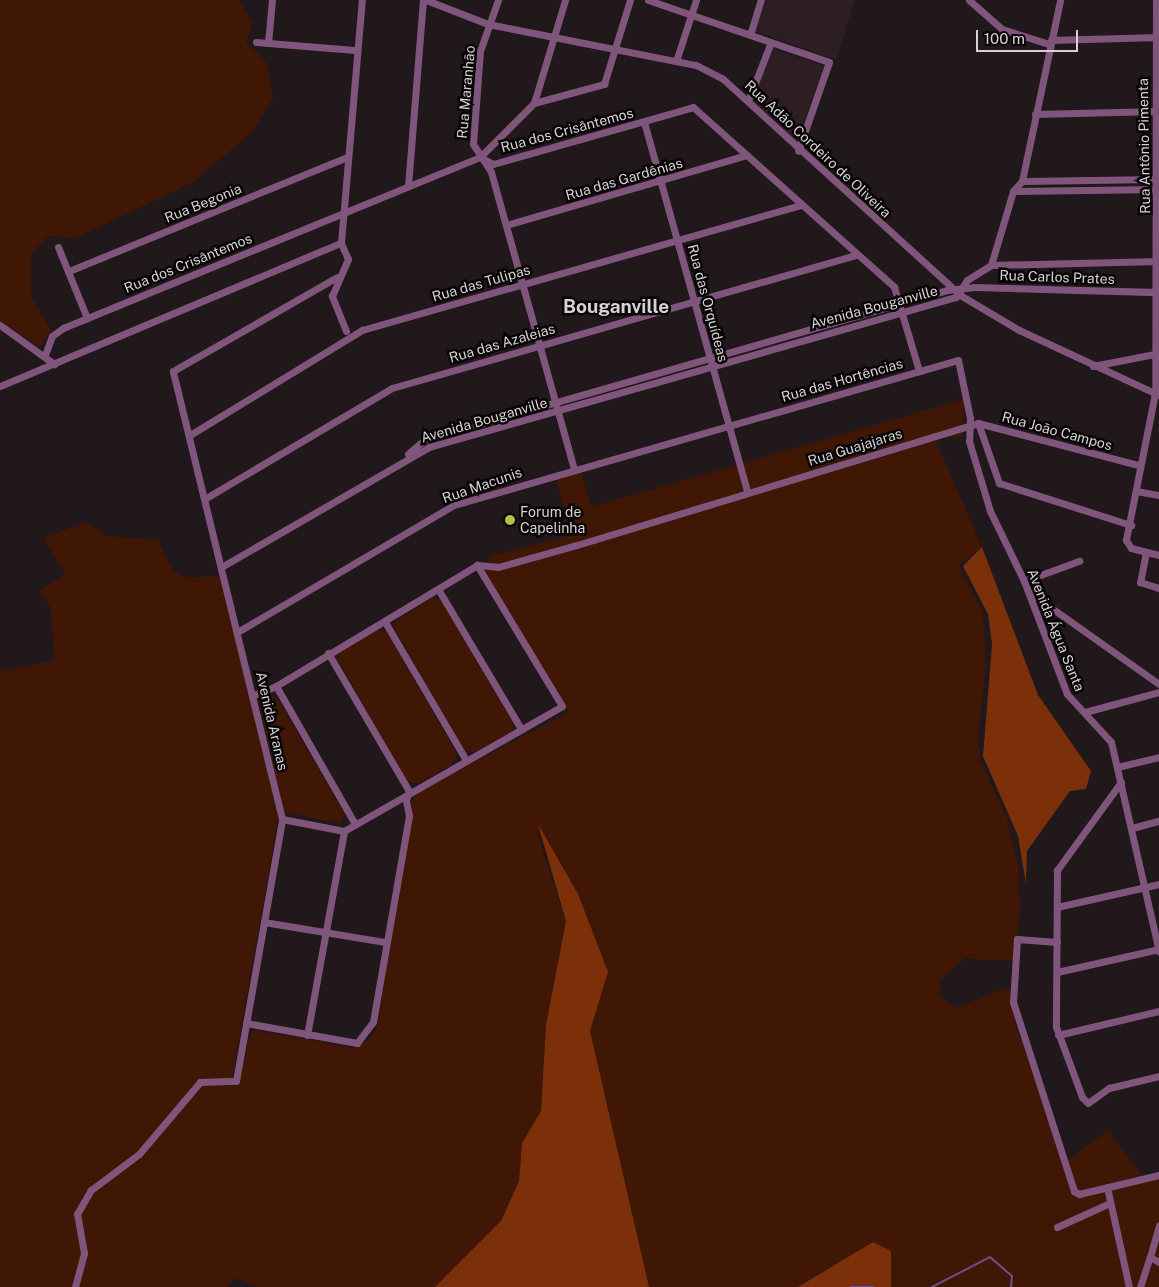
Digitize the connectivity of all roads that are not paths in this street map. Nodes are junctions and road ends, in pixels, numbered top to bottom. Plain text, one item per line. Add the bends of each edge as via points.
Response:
1 (272, 0) edge
2 (362, 0) edge
3 (423, 0) edge
4 (426, 0) edge
5 (498, 0) edge
6 (565, 0) edge
7 (630, 0) edge
8 (648, 0) edge
9 (696, 0) edge
10 (761, 0) edge
11 (969, 0) edge
12 (1060, 0) edge
13 (1156, 0) edge
14 (691, 15) junction
15 (488, 24) junction
16 (750, 35) junction
17 (553, 37) junction
18 (1157, 37) edge
19 (256, 42) dead end
20 (771, 42) junction
21 (1050, 42) junction
22 (268, 43) junction
23 (615, 48) junction
24 (355, 50) junction
25 (676, 61) junction
26 (748, 101) junction
27 (534, 103) junction
28 (1158, 111) edge
29 (1035, 114) junction
30 (644, 122) junction
31 (798, 151) junction
32 (747, 155) junction
33 (347, 157) junction
34 (480, 157) junction
35 (1158, 179) edge
36 (1022, 181) junction
37 (661, 182) junction
38 (408, 186) junction
39 (1158, 189) edge
40 (1013, 191) junction
41 (801, 204) junction
42 (343, 213) junction
43 (506, 225) junction
44 (678, 241) junction
45 (341, 243) junction
46 (58, 247) dead end
47 (855, 255) junction
48 (1159, 261) edge
49 (991, 265) junction
50 (69, 271) junction
51 (337, 277) junction
52 (522, 285) junction
53 (964, 288) junction
54 (954, 289) junction
55 (1159, 292) edge
56 (960, 295) junction
57 (693, 300) junction
58 (900, 309) junction
59 (87, 318) junction
60 (0, 325) edge
61 (346, 331) dead end
62 (538, 345) junction
63 (1158, 353) edge
64 (46, 355) junction
65 (711, 362) junction
66 (54, 364) junction
67 (960, 365) joint
68 (1093, 366) junction
69 (919, 371) junction
70 (0, 386) edge
71 (1157, 394) edge
72 (556, 409) junction
73 (978, 423) junction
74 (728, 426) junction
75 (970, 426) junction
76 (190, 435) junction
77 (1138, 465) junction
78 (574, 469) junction
79 (747, 491) junction
80 (1136, 491) junction
81 (1159, 495) edge
82 (206, 498) junction
83 (1131, 525) junction
84 (1146, 552) junction
85 (1159, 555) edge
86 (1079, 561) dead end
87 (477, 565) junction
88 (223, 566) junction
89 (1024, 581) junction
90 (1159, 588) edge
91 (438, 589) junction
92 (1028, 591) junction
93 (385, 622) junction
94 (239, 631) junction
95 (328, 653) junction
96 (1159, 684) edge
97 (276, 686) junction
98 (1159, 692) edge
99 (254, 695) junction
100 (1085, 712) junction
101 (521, 729) junction
102 (1159, 757) edge
103 (466, 760) junction
104 (1117, 767) junction
105 (1121, 782) junction
106 (409, 791) junction
107 (282, 819) junction
108 (1159, 821) edge
109 (354, 824) junction
110 (1132, 828) junction
111 (344, 831) junction
112 (1159, 884) edge
113 (1144, 888) junction
114 (1057, 907) junction
115 (264, 922) junction
116 (324, 931) junction
117 (385, 942) junction
118 (1057, 942) junction
119 (1159, 950) edge
120 (1056, 972) junction
121 (1159, 1011) edge
122 (246, 1023) junction
123 (307, 1035) junction
124 (1058, 1035) junction
125 (1159, 1076) edge
126 (1159, 1175) edge
127 (1107, 1187) junction
128 (1110, 1203) junction
129 (1159, 1225) edge
130 (1057, 1227) dead end
131 (1150, 1257) junction
132 (1159, 1262) edge
133 (75, 1287) edge
134 (1129, 1287) edge
135 (1140, 1287) edge

1 - 22 street
2 - 24 street
3 - 38 street
4 - 15 street, Rua Adão Cordeiro de Oliveira
5 - 15 street, Rua Maranhão
6 - 17 street
7 - 23 street
8 - 14 street
9 - 14 street
10 - 16 street
11 - 21 street via 1002,29
12 - 21 street
13 - 18 street, Rua Antônio Pimenta
14 - 16 street
14 - 25 street
15 - 17 street, Rua Adão Cordeiro de Oliveira
15 - 34 street, Rua Maranhão via 480,51 473,144
16 - 20 street
17 - 23 street, Rua Adão Cordeiro de Oliveira
17 - 27 street
18 - 21 street
18 - 28 street, Rua Antônio Pimenta
19 - 22 street
20 - 26 street
20 - 31 street via 829,62
21 - 29 street
22 - 24 street
23 - 25 street, Rua Adão Cordeiro de Oliveira
23 - 27 street via 604,84
24 - 33 street
25 - 26 street, Rua Adão Cordeiro de Oliveira via 696,64 723,79
26 - 31 street, Rua Adão Cordeiro de Oliveira
27 - 34 street
28 - 29 street
28 - 35 street, Rua Antônio Pimenta
29 - 36 street
30 - 32 street, Rua dos Crisântemos via 694,107
30 - 34 street, Rua dos Crisântemos via 493,164
30 - 37 street, Rua das Orquídeas
31 - 54 street, Rua Adão Cordeiro de Oliveira
32 - 37 street, Rua das Gardênias
32 - 41 street, Rua dos Crisântemos
33 - 42 street
33 - 50 street, Rua Begonia
34 - 38 street, Rua dos Crisântemos
34 - 43 street, Rua Maranhão via 491,172
35 - 36 street
35 - 39 street, Rua Antônio Pimenta
36 - 40 street
37 - 43 street, Rua das Gardênias
37 - 44 street, Rua das Orquídeas
38 - 42 street, Rua dos Crisântemos
39 - 40 street
39 - 48 street, Rua Antônio Pimenta
40 - 49 street
41 - 44 street, Rua das Tulipas
41 - 47 street, Rua dos Crisântemos
42 - 45 street
42 - 59 street, Rua dos Crisântemos
43 - 52 street, Rua Maranhão
44 - 52 street, Rua das Tulipas
44 - 57 street, Rua das Orquídeas
45 - 51 street via 348,259
45 - 66 street
46 - 50 street
47 - 57 street, Rua das Azaleias
47 - 58 street, Rua dos Crisântemos via 894,287
48 - 49 street
48 - 55 street, Rua Antônio Pimenta
49 - 53 street
50 - 59 street
51 - 61 street via 334,308
51 - 76 street, Avenida Aranas via 173,371
52 - 62 street, Rua Maranhão
52 - 76 street, Rua das Tulipas via 362,330
53 - 54 street, Rua Carlos Prates
53 - 55 street, Rua Carlos Prates
53 - 56 street
54 - 56 street, Rua Adão Cordeiro de Oliveira
54 - 58 street, Avenida Bouganville
55 - 63 street, Rua Antônio Pimenta
56 - 58 street, Avenida Bouganville
56 - 68 street, Rua Adão Cordeiro de Oliveira
57 - 62 street, Rua das Azaleias
57 - 65 street, Rua das Orquídeas
58 - 65 street, Avenida Bouganville
58 - 69 street, Rua dos Crisântemos
59 - 64 street, Rua dos Crisântemos via 52,336
60 - 64 street
62 - 72 street, Rua Maranhão
62 - 82 street, Rua das Azaleias via 392,388
63 - 68 street
63 - 71 street, Rua Antônio Pimenta
64 - 66 street
65 - 72 street, Avenida Bouganville
65 - 74 street, Rua das Orquídeas
66 - 70 street
67 - 69 street, Rua das Hortências via 958,360
67 - 75 street, Avenida Água Santa
68 - 71 street, Rua Adão Cordeiro de Oliveira
69 - 74 street, Rua das Hortências
71 - 77 street, Rua Antônio Pimenta
72 - 78 street, Rua Maranhão
72 - 88 street, Avenida Bouganville via 424,440 402,460
73 - 75 street
73 - 77 street, Rua João Campos
73 - 83 street via 999,483
74 - 78 street, Rua Macunis
74 - 79 street, Rua das Orquídeas
75 - 79 street, Rua Guajajaras
75 - 89 street, Avenida Água Santa via 969,441 990,510
76 - 82 street, Avenida Aranas
77 - 80 street, Rua Antônio Pimenta
78 - 94 street, Rua Macunis via 454,505
79 - 87 street, Rua Guajajaras via 507,564
80 - 81 street
80 - 83 street, Rua Antônio Pimenta
82 - 88 street, Avenida Aranas
83 - 84 street, Rua Antônio Pimenta via 1126,540 1131,548
84 - 85 street
84 - 90 street via 1140,582
86 - 89 street
87 - 91 street
87 - 101 street via 562,706
88 - 94 street, Avenida Aranas
89 - 92 street, Avenida Água Santa
91 - 93 street
91 - 101 street
92 - 96 street
92 - 100 street, Avenida Água Santa via 1067,694
93 - 95 street
93 - 103 street
94 - 99 street, Avenida Aranas
95 - 97 street
95 - 106 street
97 - 99 street
97 - 109 street
98 - 100 street
99 - 107 street, Avenida Aranas
100 - 104 street, Avenida Água Santa via 1109,738
101 - 103 street
102 - 104 street
103 - 106 street
104 - 105 street, Avenida Água Santa
105 - 110 street, Avenida Água Santa
105 - 114 street via 1060,864
106 - 109 street
106 - 117 street via 406,800 410,816
107 - 111 street
107 - 115 street, Avenida Aranas
108 - 110 street
109 - 111 street
110 - 113 street, Avenida Água Santa
111 - 116 street
112 - 113 street
113 - 114 street
113 - 119 street, Avenida Água Santa
114 - 118 street
115 - 116 street
115 - 122 street, Avenida Aranas
116 - 117 street
116 - 123 street
117 - 123 street via 368,1034 356,1042
118 - 120 street
118 - 127 street via 1017,939 1013,1002 1079,1194
119 - 120 street
120 - 124 street
121 - 124 street
122 - 123 street
122 - 133 street, Avenida Aranas via 236,1081 200,1082 139,1154 92,1190 77,1214 84,1253
124 - 125 street via 1088,1103 1109,1088
126 - 127 street
127 - 128 street
128 - 130 street
128 - 134 street
129 - 131 street
131 - 132 street
131 - 135 street

